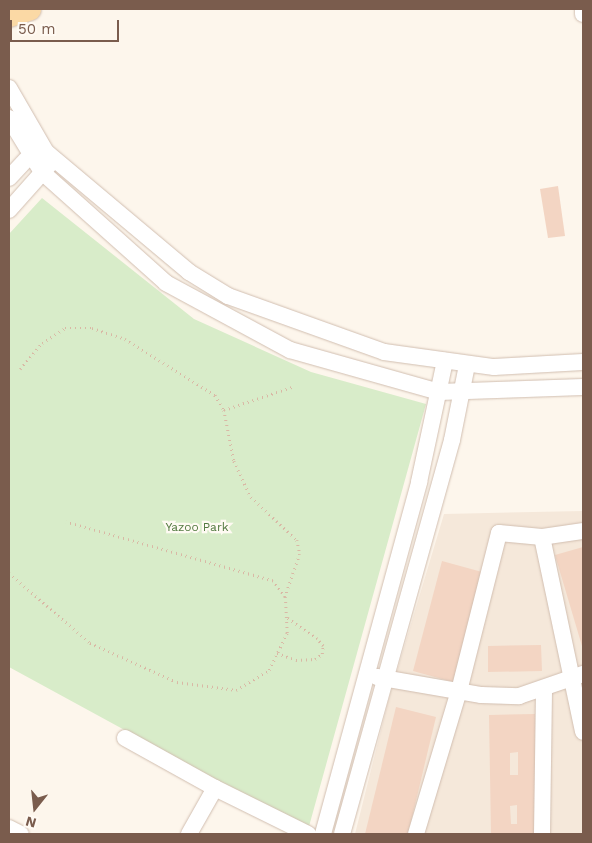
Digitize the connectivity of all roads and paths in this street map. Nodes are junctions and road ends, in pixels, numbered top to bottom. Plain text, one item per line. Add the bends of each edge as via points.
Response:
1 (30, 9) edge
2 (583, 9) edge
3 (583, 14) edge
4 (9, 16) edge
5 (9, 88) edge
6 (9, 118) edge
7 (36, 149) junction
8 (55, 160) junction
9 (42, 172) junction
10 (9, 178) edge
11 (9, 210) edge
12 (445, 361) junction
13 (583, 362) edge
14 (467, 366) junction
15 (20, 369) dead end
16 (292, 387) dead end
17 (583, 387) edge
18 (439, 392) junction
19 (462, 394) junction
20 (224, 410) junction
21 (66, 522) dead end
22 (583, 531) edge
23 (542, 537) junction
24 (9, 573) edge
25 (285, 597) junction
26 (286, 616) junction
27 (277, 653) junction
28 (367, 675) junction
29 (576, 675) edge
30 (386, 678) junction
31 (544, 689) junction
32 (459, 691) junction
33 (583, 732) edge
34 (124, 738) dead end
35 (215, 788) junction
36 (9, 828) edge
37 (21, 834) edge
38 (190, 834) edge
39 (308, 834) edge
40 (323, 834) edge
41 (342, 834) edge
42 (416, 834) edge
43 (542, 834) edge

1 - 4 main road
2 - 3 street
5 - 7 street
6 - 7 street
7 - 8 street
7 - 9 street
7 - 10 street
8 - 9 street
8 - 12 street via 189,272 228,296 384,352
9 - 11 street
9 - 18 street via 166,283 290,350
12 - 14 street
12 - 18 street
13 - 14 street
14 - 19 street
15 - 20 path via 42,343 65,328 92,328 124,339 178,369 215,395
16 - 20 path
17 - 19 street
18 - 19 street
18 - 28 street
19 - 30 street
20 - 25 path via 234,461 251,497 297,540 300,554
21 - 25 path via 254,573 273,581
22 - 23 street
23 - 29 street
23 - 32 street via 499,533
24 - 27 path via 90,643 177,682 236,690 269,670
25 - 26 path
26 - 27 path via 287,633
26 - 27 path via 317,638 323,646 322,654 315,659 296,660
28 - 30 street
28 - 40 street
29 - 31 street
29 - 33 street
30 - 32 street
30 - 41 street
31 - 32 street via 519,696
31 - 43 street
32 - 42 street
34 - 35 street
35 - 38 street
35 - 39 street
36 - 37 street

